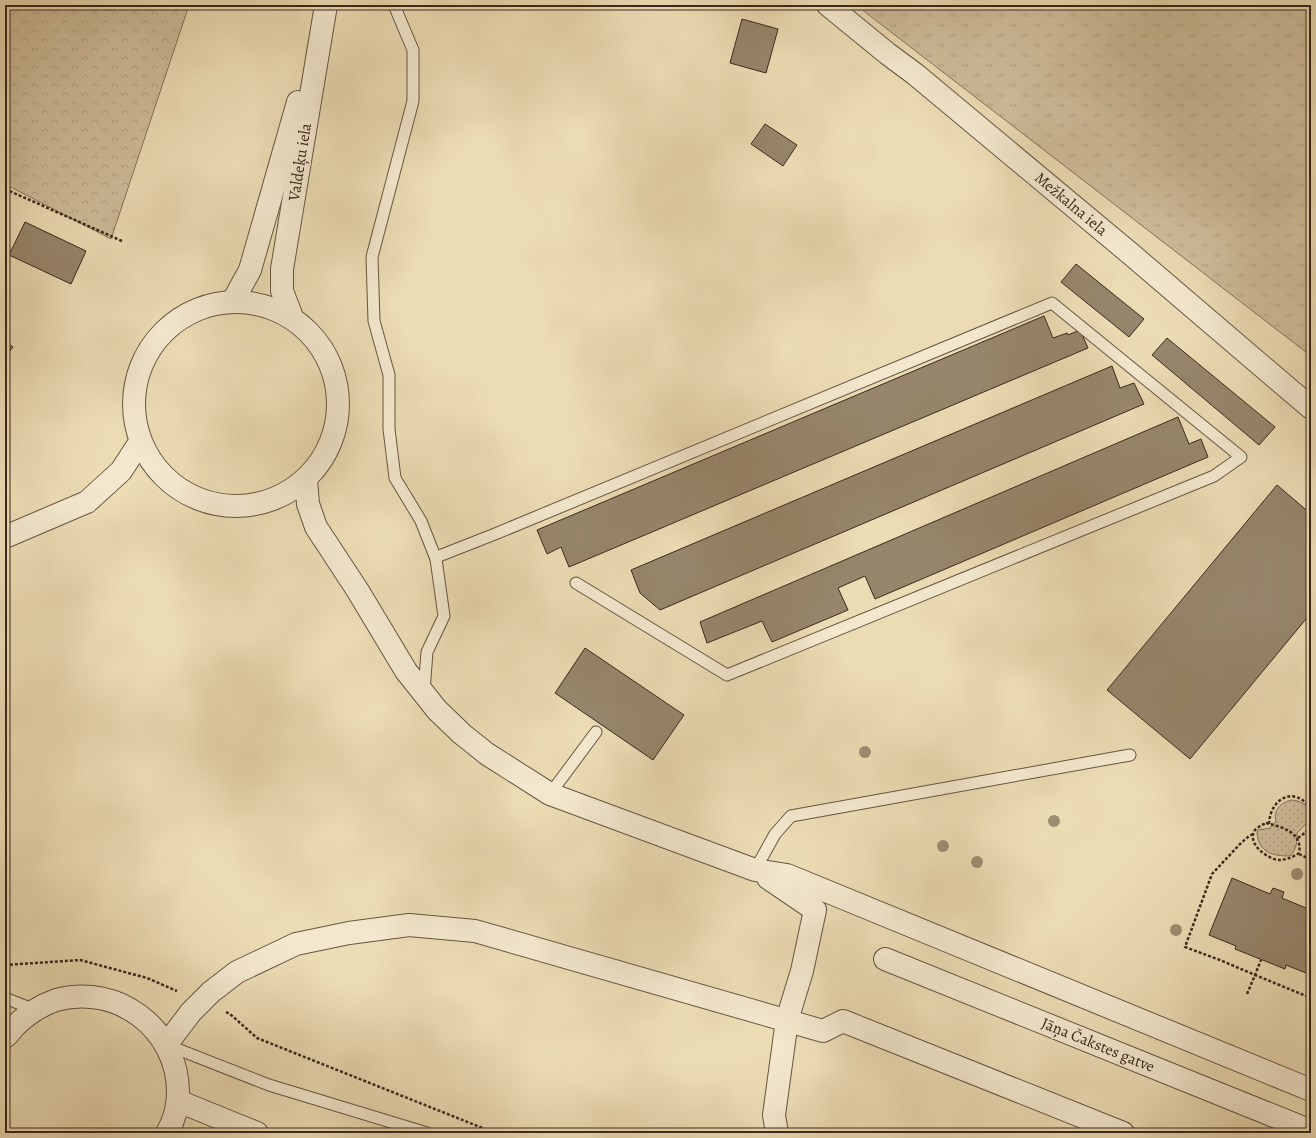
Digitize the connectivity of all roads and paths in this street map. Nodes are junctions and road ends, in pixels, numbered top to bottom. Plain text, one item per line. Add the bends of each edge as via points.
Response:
1 (326, 5) edge
2 (394, 5) edge
3 (828, 5) edge
4 (5, 189) edge
5 (122, 241) dead end
6 (233, 301) junction
7 (292, 317) junction
8 (1311, 408) edge
9 (140, 442) junction
10 (306, 480) junction
11 (5, 538) edge
12 (436, 559) junction
13 (576, 583) dead end
14 (424, 693) junction
15 (596, 732) dead end
16 (1130, 755) dead end
17 (550, 794) junction
18 (1311, 809) edge
19 (1270, 824) junction
20 (1311, 826) edge
21 (1253, 834) junction
22 (1298, 838) junction
23 (1299, 853) junction
24 (1311, 860) edge
25 (756, 870) junction
26 (886, 959) dead end
27 (1261, 960) dead end
28 (5, 965) edge
29 (1254, 975) junction
30 (181, 993) dead end
31 (1247, 994) dead end
32 (5, 998) edge
33 (1311, 998) edge
34 (34, 1010) junction
35 (223, 1011) dead end
36 (787, 1020) junction
37 (6, 1037) edge
38 (166, 1045) junction
39 (1311, 1090) edge
40 (178, 1101) junction
41 (1311, 1132) edge
42 (167, 1133) edge
43 (257, 1133) edge
44 (427, 1133) edge
45 (495, 1133) edge
46 (777, 1133) edge
47 (1122, 1133) edge

1 - 6 street, Valdeķu iela via 250,270
1 - 7 street, Valdeķu iela via 282,269 282,291
2 - 12 lane via 413,50 413,101 372,257 374,321 389,375 389,429 395,478 420,521
3 - 8 street, Mežkalna iela via 1132,255
4 - 5 path
6 - 7 street, Valdeķu iela via 264,304
6 - 9 street, Valdeķu iela via 205,305 180,317 158,336 146,354 134,386 133,414
7 - 10 street, Valdeķu iela via 312,334 328,357 337,382 339,408 334,435 323,459
9 - 10 street, Valdeķu iela via 153,464 170,483 211,504 258,504 284,495
9 - 11 street via 121,471 87,502
10 - 14 street via 308,504 316,527 406,671
12 - 13 lane via 1052,303 1240,456 1214,476 727,675
12 - 14 lane via 444,616 427,652
14 - 17 street via 437,710 462,734 487,754
15 - 17 lane
16 - 25 lane via 791,816 775,834
17 - 25 street
18 - 19 path via 1307,802 1299,798 1290,796 1279,800 1272,811
19 - 21 path via 1266,823
19 - 22 path via 1283,828
20 - 22 path
21 - 23 path via 1258,848 1272,858 1292,858
21 - 29 path via 1212,874 1185,947
22 - 23 path via 1301,846
23 - 24 path
25 - 36 street via 815,910 802,971
25 - 39 street via 787,875
26 - 41 street, Jāņa Čakstes gatve
27 - 29 path
28 - 30 path via 80,960 147,978
29 - 31 path
29 - 33 path
32 - 34 lane
34 - 37 street
34 - 38 street via 56,1000 102,998 124,1005 148,1022
35 - 45 path via 230,1014 257,1038
36 - 38 street via 475,931 409,924 296,944 237,972 191,1012
36 - 46 street via 774,1115
36 - 47 street via 823,1031 843,1021
38 - 40 street via 174,1062
38 - 44 lane via 269,1085
40 - 42 street via 172,1125
40 - 43 street

